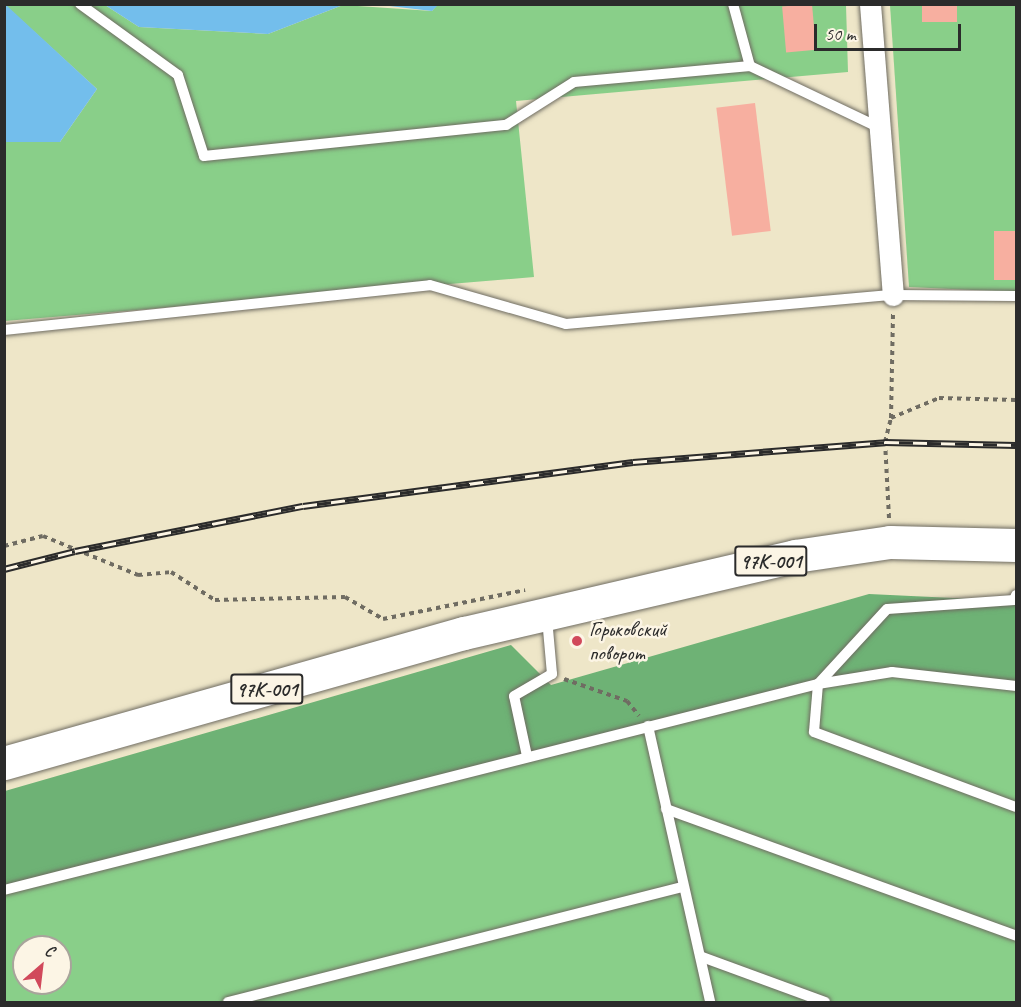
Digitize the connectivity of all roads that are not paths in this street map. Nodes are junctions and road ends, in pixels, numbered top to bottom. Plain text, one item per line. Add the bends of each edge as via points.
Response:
1 (80, 4) edge
2 (733, 4) edge
3 (870, 4) edge
4 (750, 66) junction
5 (878, 126) junction
6 (893, 294) junction
7 (1017, 296) edge
8 (4, 330) edge
9 (1017, 545) edge
10 (1017, 595) edge
11 (536, 601) junction
12 (818, 684) junction
13 (1017, 686) edge
14 (648, 726) junction
15 (527, 756) junction
16 (4, 763) edge
17 (1017, 807) edge
18 (666, 809) junction
19 (682, 887) junction
20 (4, 890) edge
21 (1017, 936) edge
22 (702, 957) junction
23 (228, 1002) edge
24 (710, 1002) edge
25 (825, 1002) edge

1 - 4 lane via 178,75 204,156 507,125 574,82
2 - 4 lane
3 - 5 street
4 - 5 lane
5 - 6 street
6 - 7 lane
6 - 8 lane via 566,324 430,285
9 - 11 main road, 97К-001 via 890,542
10 - 12 lane via 1014,600 887,609
11 - 15 lane via 552,674 513,696
11 - 16 main road, 97К-001
12 - 13 lane via 892,672
12 - 14 lane
12 - 17 lane via 814,732
14 - 15 lane
14 - 18 lane
15 - 20 lane
18 - 19 lane
18 - 21 lane
19 - 22 lane
19 - 23 lane
22 - 24 lane
22 - 25 lane

